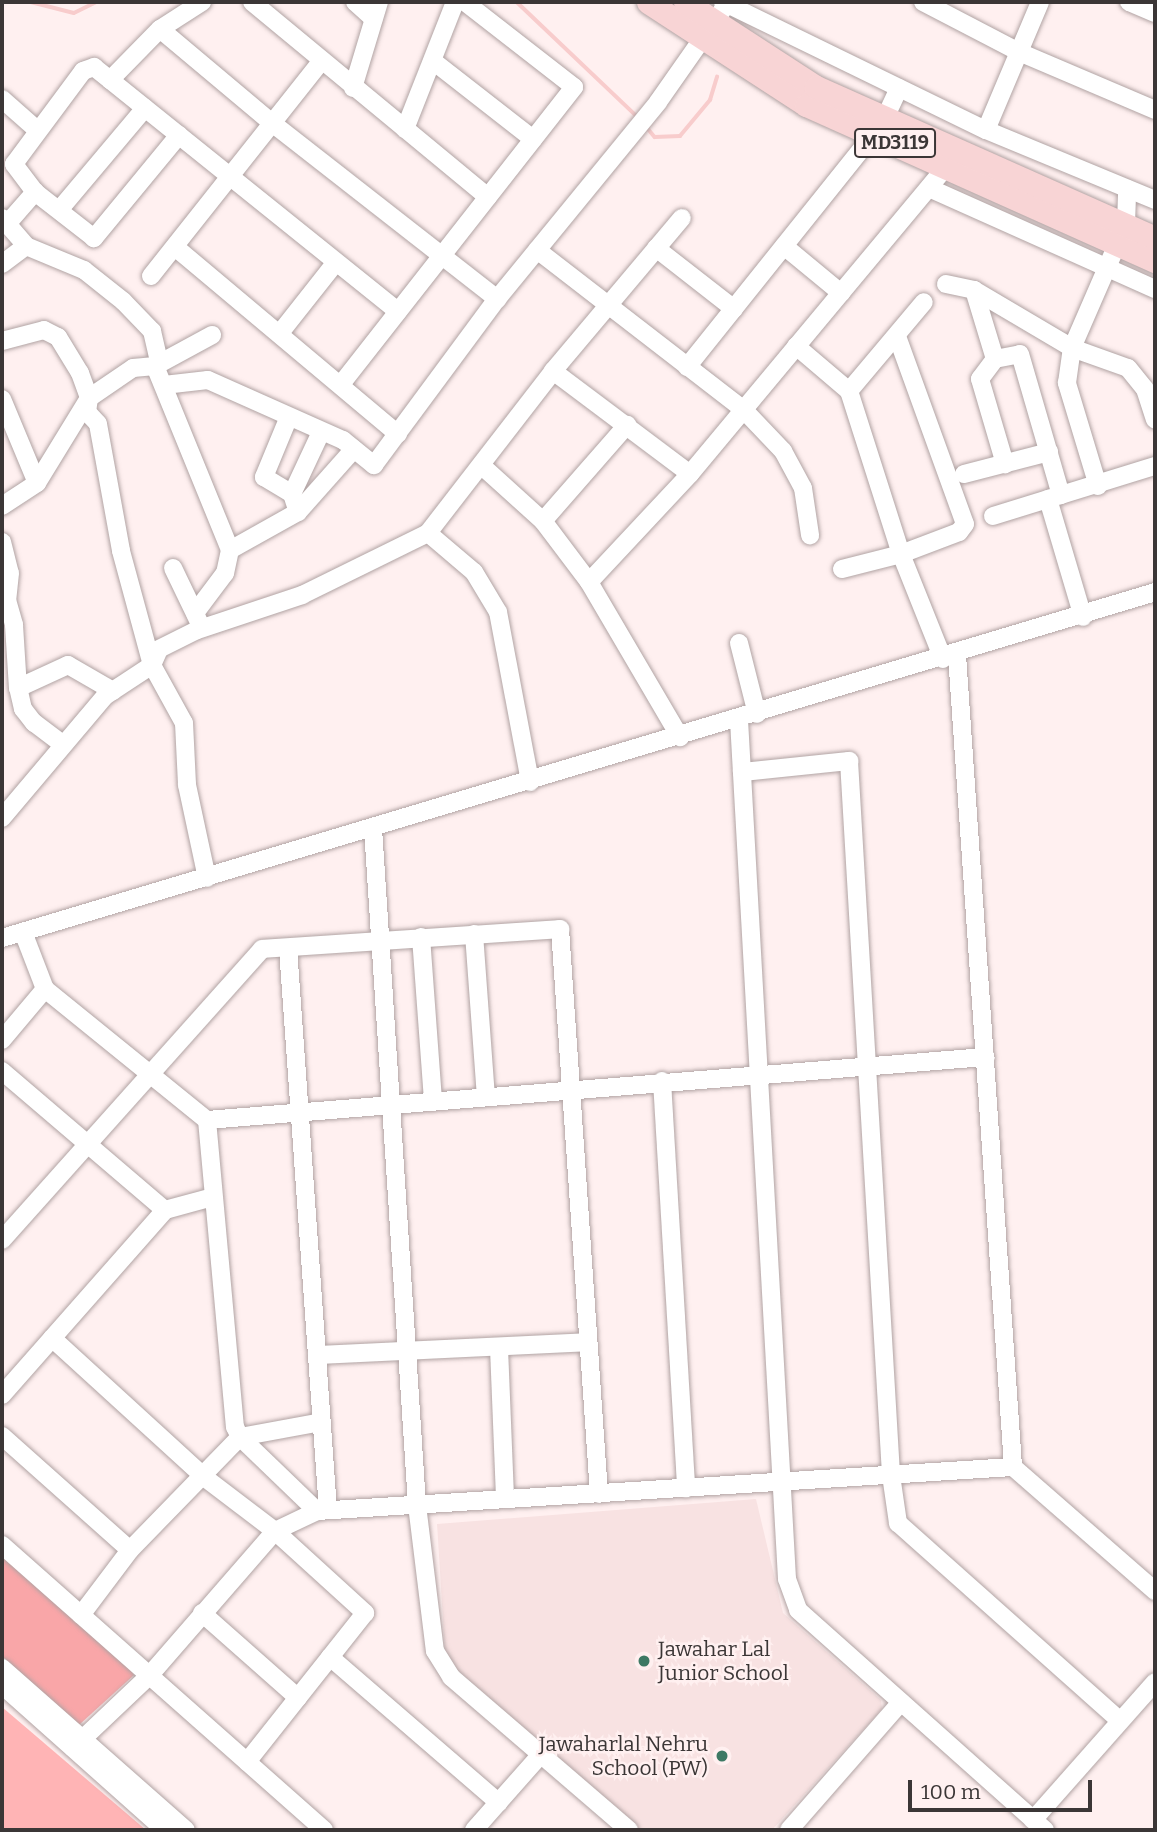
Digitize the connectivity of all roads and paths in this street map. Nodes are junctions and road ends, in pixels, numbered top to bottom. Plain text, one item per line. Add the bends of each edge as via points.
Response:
1 (202, 2) edge
2 (253, 2) edge
3 (355, 2) edge
4 (454, 2) edge
5 (466, 2) edge
6 (648, 2) edge
7 (685, 2) edge
8 (923, 2) edge
9 (1040, 2) edge
10 (1134, 3) edge
11 (377, 10) edge
12 (720, 13) edge
13 (1155, 13) edge
14 (160, 29) junction
15 (1019, 52) junction
16 (322, 60) junction
17 (433, 61) junction
18 (110, 80) junction
19 (353, 88) junction
20 (899, 88) junction
21 (145, 107) junction
22 (5, 108) edge
23 (1155, 110) edge
24 (272, 124) junction
25 (880, 126) junction
26 (405, 129) junction
27 (37, 130) junction
28 (986, 131) junction
29 (178, 135) junction
30 (533, 139) junction
31 (947, 166) junction
32 (230, 176) junction
33 (929, 188) junction
34 (1127, 189) junction
35 (35, 191) junction
36 (488, 197) junction
37 (1155, 200) edge
38 (60, 209) junction
39 (682, 218) dead end
40 (4, 221) edge
41 (1122, 233) junction
42 (1155, 238) edge
43 (26, 246) junction
44 (784, 246) junction
45 (175, 247) junction
46 (656, 248) junction
47 (537, 250) junction
48 (443, 254) junction
49 (1155, 261) edge
50 (337, 262) junction
51 (2, 264) edge
52 (1107, 270) junction
53 (151, 276) dead end
54 (946, 284) dead end
55 (1155, 289) edge
56 (974, 290) junction
57 (841, 293) junction
58 (497, 299) junction
59 (924, 302) dead end
60 (606, 306) junction
61 (734, 309) junction
62 (398, 311) junction
63 (280, 333) junction
64 (212, 335) dead end
65 (897, 336) junction
66 (2, 341) edge
67 (796, 346) junction
68 (1072, 348) junction
69 (995, 359) junction
70 (157, 364) junction
71 (687, 367) junction
72 (553, 371) junction
73 (342, 383) junction
74 (164, 385) junction
75 (849, 391) junction
76 (89, 398) junction
77 (2, 399) edge
78 (743, 409) junction
79 (288, 419) junction
80 (1155, 419) edge
81 (627, 425) junction
82 (8, 429) edge
83 (321, 432) junction
84 (398, 434) junction
85 (354, 449) junction
86 (1049, 453) junction
87 (1004, 464) junction
88 (481, 465) junction
89 (1155, 466) edge
90 (690, 474) junction
91 (964, 474) dead end
92 (37, 483) junction
93 (1098, 486) junction
94 (292, 494) junction
95 (1055, 497) junction
96 (2, 506) edge
97 (298, 512) junction
98 (993, 516) dead end
99 (543, 521) junction
100 (428, 533) junction
101 (810, 535) dead end
102 (2, 542) edge
103 (230, 550) junction
104 (901, 554) junction
105 (173, 568) dead end
106 (842, 569) dead end
107 (589, 582) junction
108 (1155, 592) edge
109 (1083, 617) junction
110 (199, 620) junction
111 (739, 643) dead end
112 (950, 657) junction
113 (152, 665) junction
114 (19, 688) junction
115 (113, 691) junction
116 (757, 714) junction
117 (739, 720) junction
118 (680, 737) junction
119 (61, 743) junction
120 (742, 772) junction
121 (530, 782) junction
122 (2, 818) edge
123 (373, 828) junction
124 (207, 877) junction
125 (23, 932) junction
126 (474, 934) junction
127 (421, 937) junction
128 (2, 938) edge
129 (380, 940) junction
130 (288, 948) junction
131 (45, 989) junction
132 (2, 1041) edge
133 (985, 1057) junction
134 (867, 1064) junction
135 (2, 1071) edge
136 (148, 1073) junction
137 (758, 1073) junction
138 (662, 1080) junction
139 (573, 1088) junction
140 (486, 1096) junction
141 (433, 1100) junction
142 (391, 1104) junction
143 (300, 1112) junction
144 (207, 1120) junction
145 (86, 1143) junction
146 (213, 1198) junction
147 (165, 1210) junction
148 (2, 1240) edge
149 (52, 1338) junction
150 (588, 1342) junction
151 (499, 1348) junction
152 (407, 1354) junction
153 (317, 1355) junction
154 (2, 1395) edge
155 (322, 1422) junction
156 (2, 1436) edge
157 (240, 1437) junction
158 (1013, 1467) junction
159 (891, 1475) junction
160 (204, 1477) junction
161 (781, 1482) junction
162 (686, 1488) junction
163 (599, 1494) junction
164 (505, 1499) junction
165 (417, 1505) junction
166 (323, 1511) junction
167 (275, 1531) junction
168 (2, 1545) edge
169 (130, 1550) junction
170 (1155, 1591) edge
171 (202, 1614) junction
172 (81, 1615) junction
173 (330, 1657) junction
174 (2, 1668) edge
175 (149, 1675) junction
176 (1155, 1682) edge
177 (2, 1685) edge
178 (298, 1698) junction
179 (901, 1702) junction
180 (1120, 1721) junction
181 (78, 1744) junction
182 (543, 1752) junction
183 (247, 1762) junction
184 (499, 1803) junction
185 (1039, 1825) edge
186 (797, 1827) edge
187 (166, 1830) edge
188 (186, 1830) edge
189 (324, 1830) edge
190 (474, 1830) edge
191 (629, 1830) edge

1 - 14 street
2 - 16 street
3 - 11 street
4 - 17 street
5 - 30 street via 574,87
6 - 12 main road, MD3119
7 - 12 main road, MD3119
8 - 15 street
9 - 15 street
10 - 13 street
11 - 19 street
12 - 20 street
12 - 25 main road, MD3119 via 806,105
12 - 47 street via 658,102
14 - 18 street
14 - 24 street
15 - 23 street
15 - 28 street
16 - 19 street
16 - 24 street
17 - 26 street
17 - 30 street
18 - 21 street
18 - 27 street via 94,67 83,71
19 - 26 street
20 - 25 street
20 - 28 street
21 - 29 street
21 - 38 street
22 - 27 street
24 - 32 street
24 - 48 street
25 - 31 main road, MD3119
25 - 41 main road, MD3119
25 - 44 street
26 - 36 street
27 - 35 street via 13,160
28 - 34 street
29 - 32 street
29 - 38 street via 94,238
30 - 36 street
31 - 33 street
31 - 41 main road, MD3119
32 - 45 street
32 - 50 street
33 - 52 street
33 - 57 street
34 - 37 street
34 - 41 street
35 - 38 street
35 - 40 street
36 - 48 street
39 - 46 street
40 - 43 street
41 - 42 main road, MD3119
41 - 49 main road, MD3119
41 - 52 street
43 - 51 street
43 - 70 street via 84,270 123,301 152,331
44 - 57 street
44 - 61 street
45 - 53 street
45 - 63 street
46 - 60 street
46 - 61 street
47 - 58 street
47 - 60 street
48 - 58 street
48 - 62 street
50 - 62 street
50 - 63 street
52 - 55 street
52 - 68 street
54 - 56 street
56 - 68 street
56 - 69 street
57 - 67 street
58 - 84 street
59 - 65 street
60 - 71 street
60 - 72 street
61 - 71 street
62 - 73 street
63 - 73 street
64 - 70 street
65 - 75 street
65 - 104 street via 965,524 959,533
66 - 76 street via 44,330 58,337
67 - 75 street
67 - 78 street
68 - 80 street via 1128,368 1145,389
68 - 93 street via 1067,383
69 - 86 street via 1020,354
69 - 87 street via 980,379
70 - 74 street
70 - 76 street via 129,370
71 - 78 street
72 - 81 street
72 - 88 street
73 - 84 street
74 - 79 street via 208,380
74 - 103 street
75 - 104 street
76 - 92 street
76 - 113 street via 87,412 98,424 121,551
77 - 82 street
78 - 90 street
78 - 101 street via 794,466 803,488
79 - 83 street
79 - 94 street via 264,478
81 - 90 street
81 - 99 street
82 - 92 street
83 - 85 street
83 - 94 street
84 - 85 street via 374,464
85 - 97 street
86 - 87 street
86 - 95 street
87 - 91 street
88 - 99 street
88 - 100 street
89 - 93 street
90 - 107 street
92 - 96 street
93 - 95 street
94 - 97 street
95 - 98 street
95 - 109 street
97 - 103 street
99 - 107 street
100 - 110 street via 390,556 302,596
100 - 121 street via 474,572 498,612
102 - 114 street via 10,573 7,600 14,625
103 - 110 street via 225,573
104 - 106 street
104 - 112 street
105 - 110 street
107 - 118 street
108 - 109 street
109 - 112 street
110 - 113 street via 159,649
111 - 116 street
112 - 116 street
112 - 133 street
113 - 115 street
113 - 124 street via 184,723 187,785
114 - 115 street via 68,664
114 - 119 street via 23,709
115 - 119 street
116 - 117 street
117 - 118 street
117 - 120 street
118 - 121 street
119 - 122 street
120 - 134 street via 849,761
120 - 137 street
121 - 123 street
123 - 124 street
123 - 129 street
124 - 125 street
125 - 128 street
125 - 131 street
126 - 127 street
126 - 139 street via 560,929
126 - 140 street
127 - 129 street
127 - 141 street
129 - 130 street
129 - 142 street
130 - 136 street via 262,949
130 - 143 street
131 - 132 street
131 - 136 street
133 - 134 street
133 - 158 street
134 - 137 street
134 - 159 street
135 - 145 street
136 - 144 street
136 - 145 street
137 - 138 street
137 - 161 street
138 - 139 street
138 - 162 street
139 - 140 street
139 - 150 street
140 - 141 street
141 - 142 street
142 - 143 street
142 - 152 street
143 - 144 street
143 - 153 street
144 - 146 street
145 - 147 street
145 - 148 street
146 - 147 street
146 - 157 street via 235,1427
147 - 149 street
149 - 154 street
149 - 160 street
150 - 151 street
150 - 163 street
151 - 152 street
151 - 164 street
152 - 153 street
152 - 165 street
153 - 155 street
155 - 157 street
155 - 166 street
156 - 169 street
157 - 160 street
157 - 166 street
158 - 159 street
158 - 170 street
159 - 161 street
159 - 180 street via 898,1523
160 - 167 street
160 - 169 street
161 - 162 street
161 - 179 street via 787,1579 798,1611
162 - 163 street
163 - 164 street
164 - 165 street
165 - 166 street
165 - 182 street via 435,1651 451,1677
166 - 167 street
167 - 171 street
167 - 173 street via 365,1613
168 - 172 street
169 - 172 street
171 - 175 street
171 - 178 street
172 - 175 street
173 - 178 street
173 - 184 street
174 - 181 street
175 - 181 street
175 - 183 street
176 - 180 street
177 - 181 street
178 - 183 street
179 - 185 street
179 - 186 street
180 - 185 street
181 - 187 street
181 - 188 street
182 - 184 street
182 - 191 street
183 - 189 street
184 - 190 street

